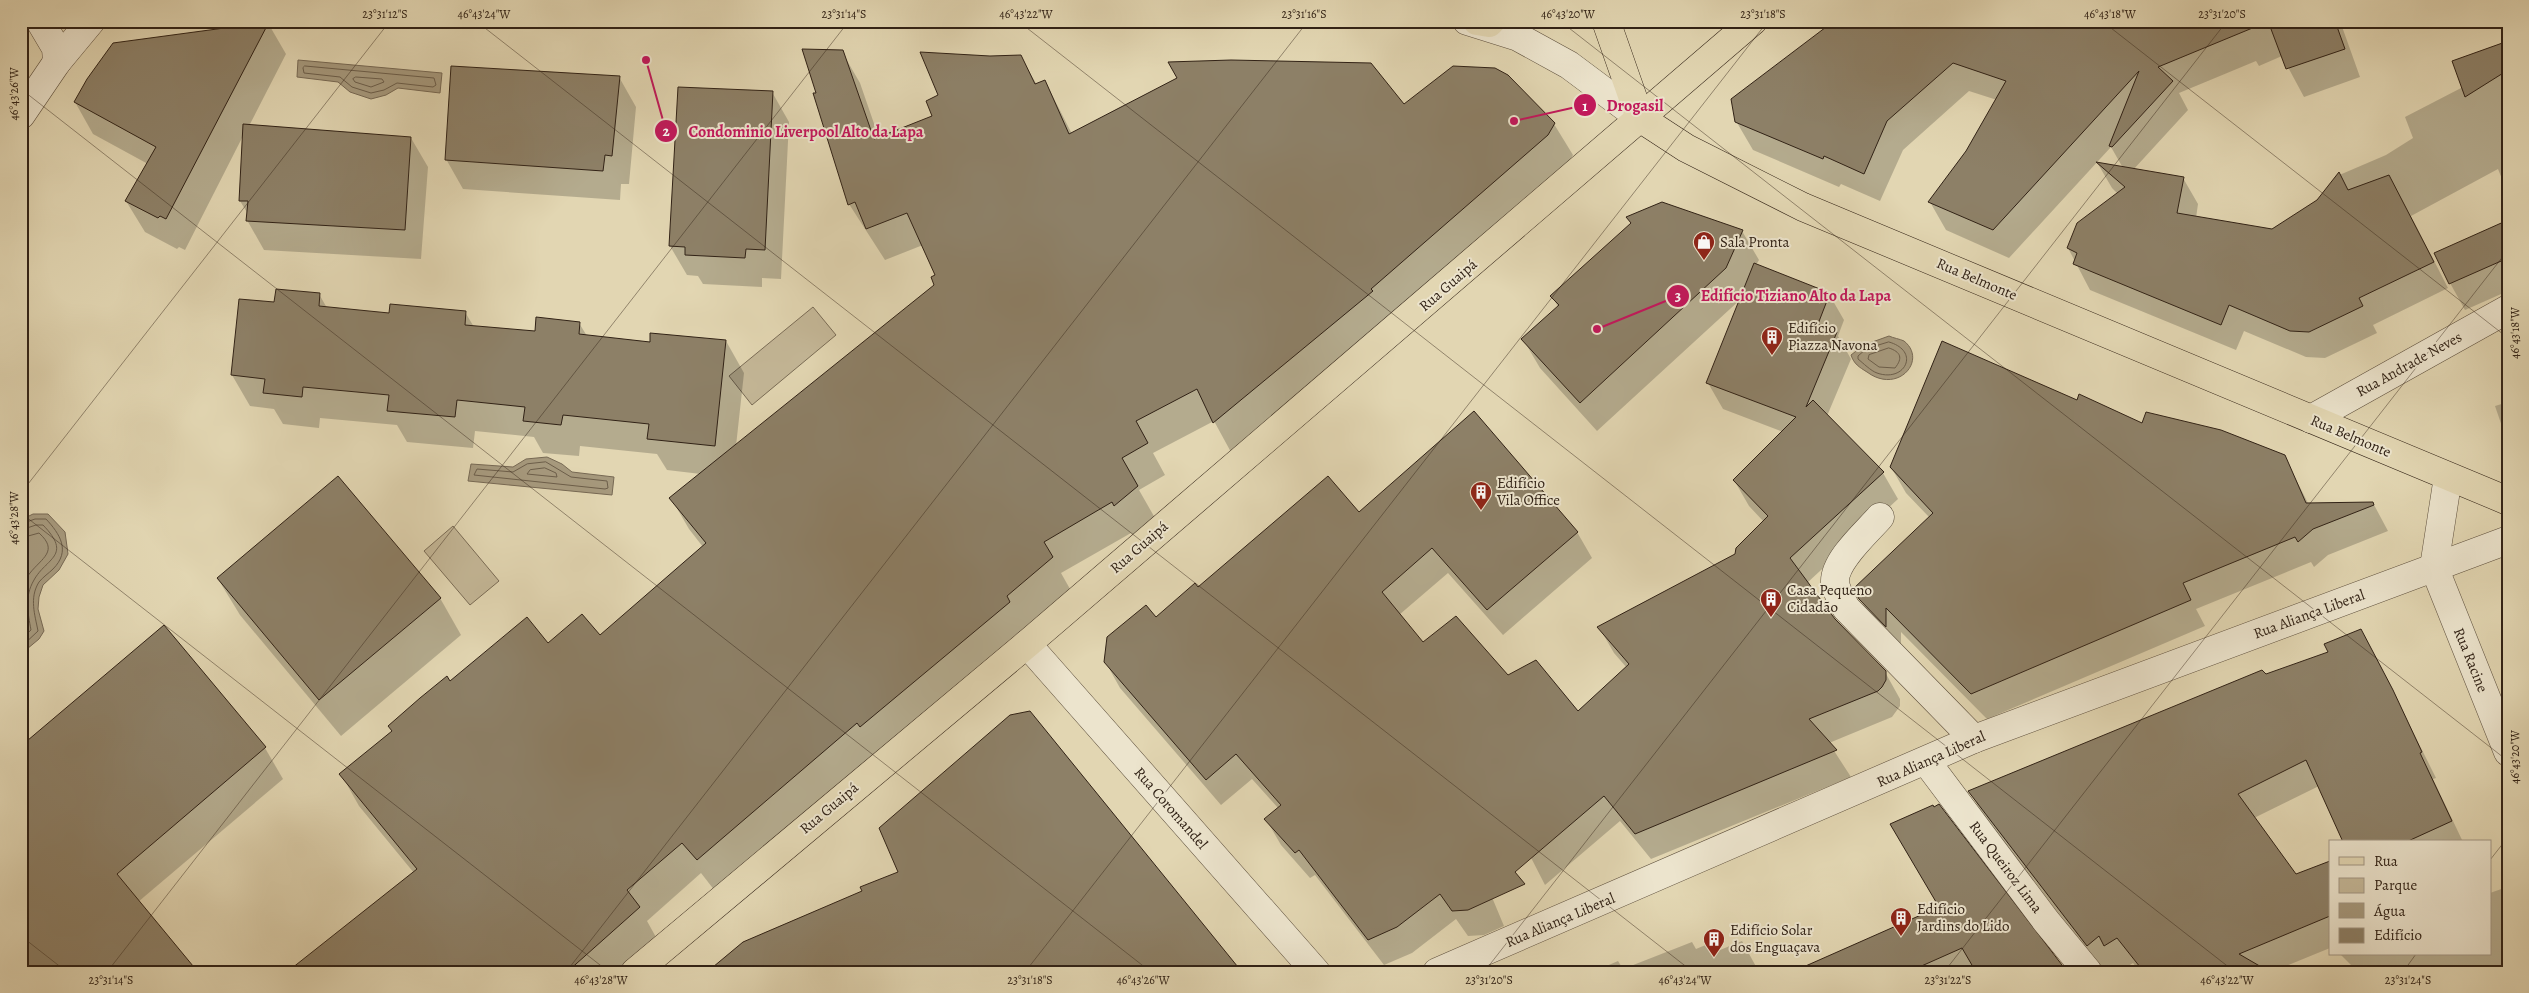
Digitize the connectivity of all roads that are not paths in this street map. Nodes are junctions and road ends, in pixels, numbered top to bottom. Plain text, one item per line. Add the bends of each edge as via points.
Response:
1 (40, 21) edge
2 (92, 21) edge
3 (1467, 21) edge
4 (1477, 21) edge
5 (1491, 21) edge
6 (1606, 21) edge
7 (1753, 21) edge
8 (57, 62) junction
9 (21, 115) edge
10 (1640, 118) junction
11 (2508, 308) edge
12 (2311, 419) junction
13 (2448, 477) junction
14 (2508, 501) edge
15 (1880, 518) dead end
16 (2508, 540) edge
17 (2434, 567) junction
18 (1027, 644) junction
19 (1974, 739) junction
20 (2508, 752) edge
21 (1926, 761) junction
22 (635, 972) edge
23 (1316, 972) edge
24 (1437, 972) edge
25 (2088, 972) edge

1 - 8 street via 56,48
2 - 8 street
3 - 10 street, Rua Belmonte via 1518,37 1569,65
4 - 5 main road
6 - 10 main road
7 - 10 main road, Rua Guaipá
8 - 9 street
10 - 12 main road, Rua Belmonte via 1686,148 1802,206
10 - 18 main road, Rua Guaipá
11 - 12 street, Rua Andrade Neves
12 - 13 main road, Rua Belmonte
13 - 14 main road, Rua Belmonte
13 - 17 street
15 - 19 street via 1840,563 1835,581 1838,594 1846,608
16 - 17 street, Rua Aliança Liberal
17 - 19 street, Rua Aliança Liberal
17 - 20 street, Rua Racine
18 - 22 main road, Rua Guaipá
18 - 23 street, Rua Coromandel
19 - 21 street, Rua Aliança Liberal
21 - 24 street, Rua Aliança Liberal
21 - 25 street, Rua Queiroz Lima

